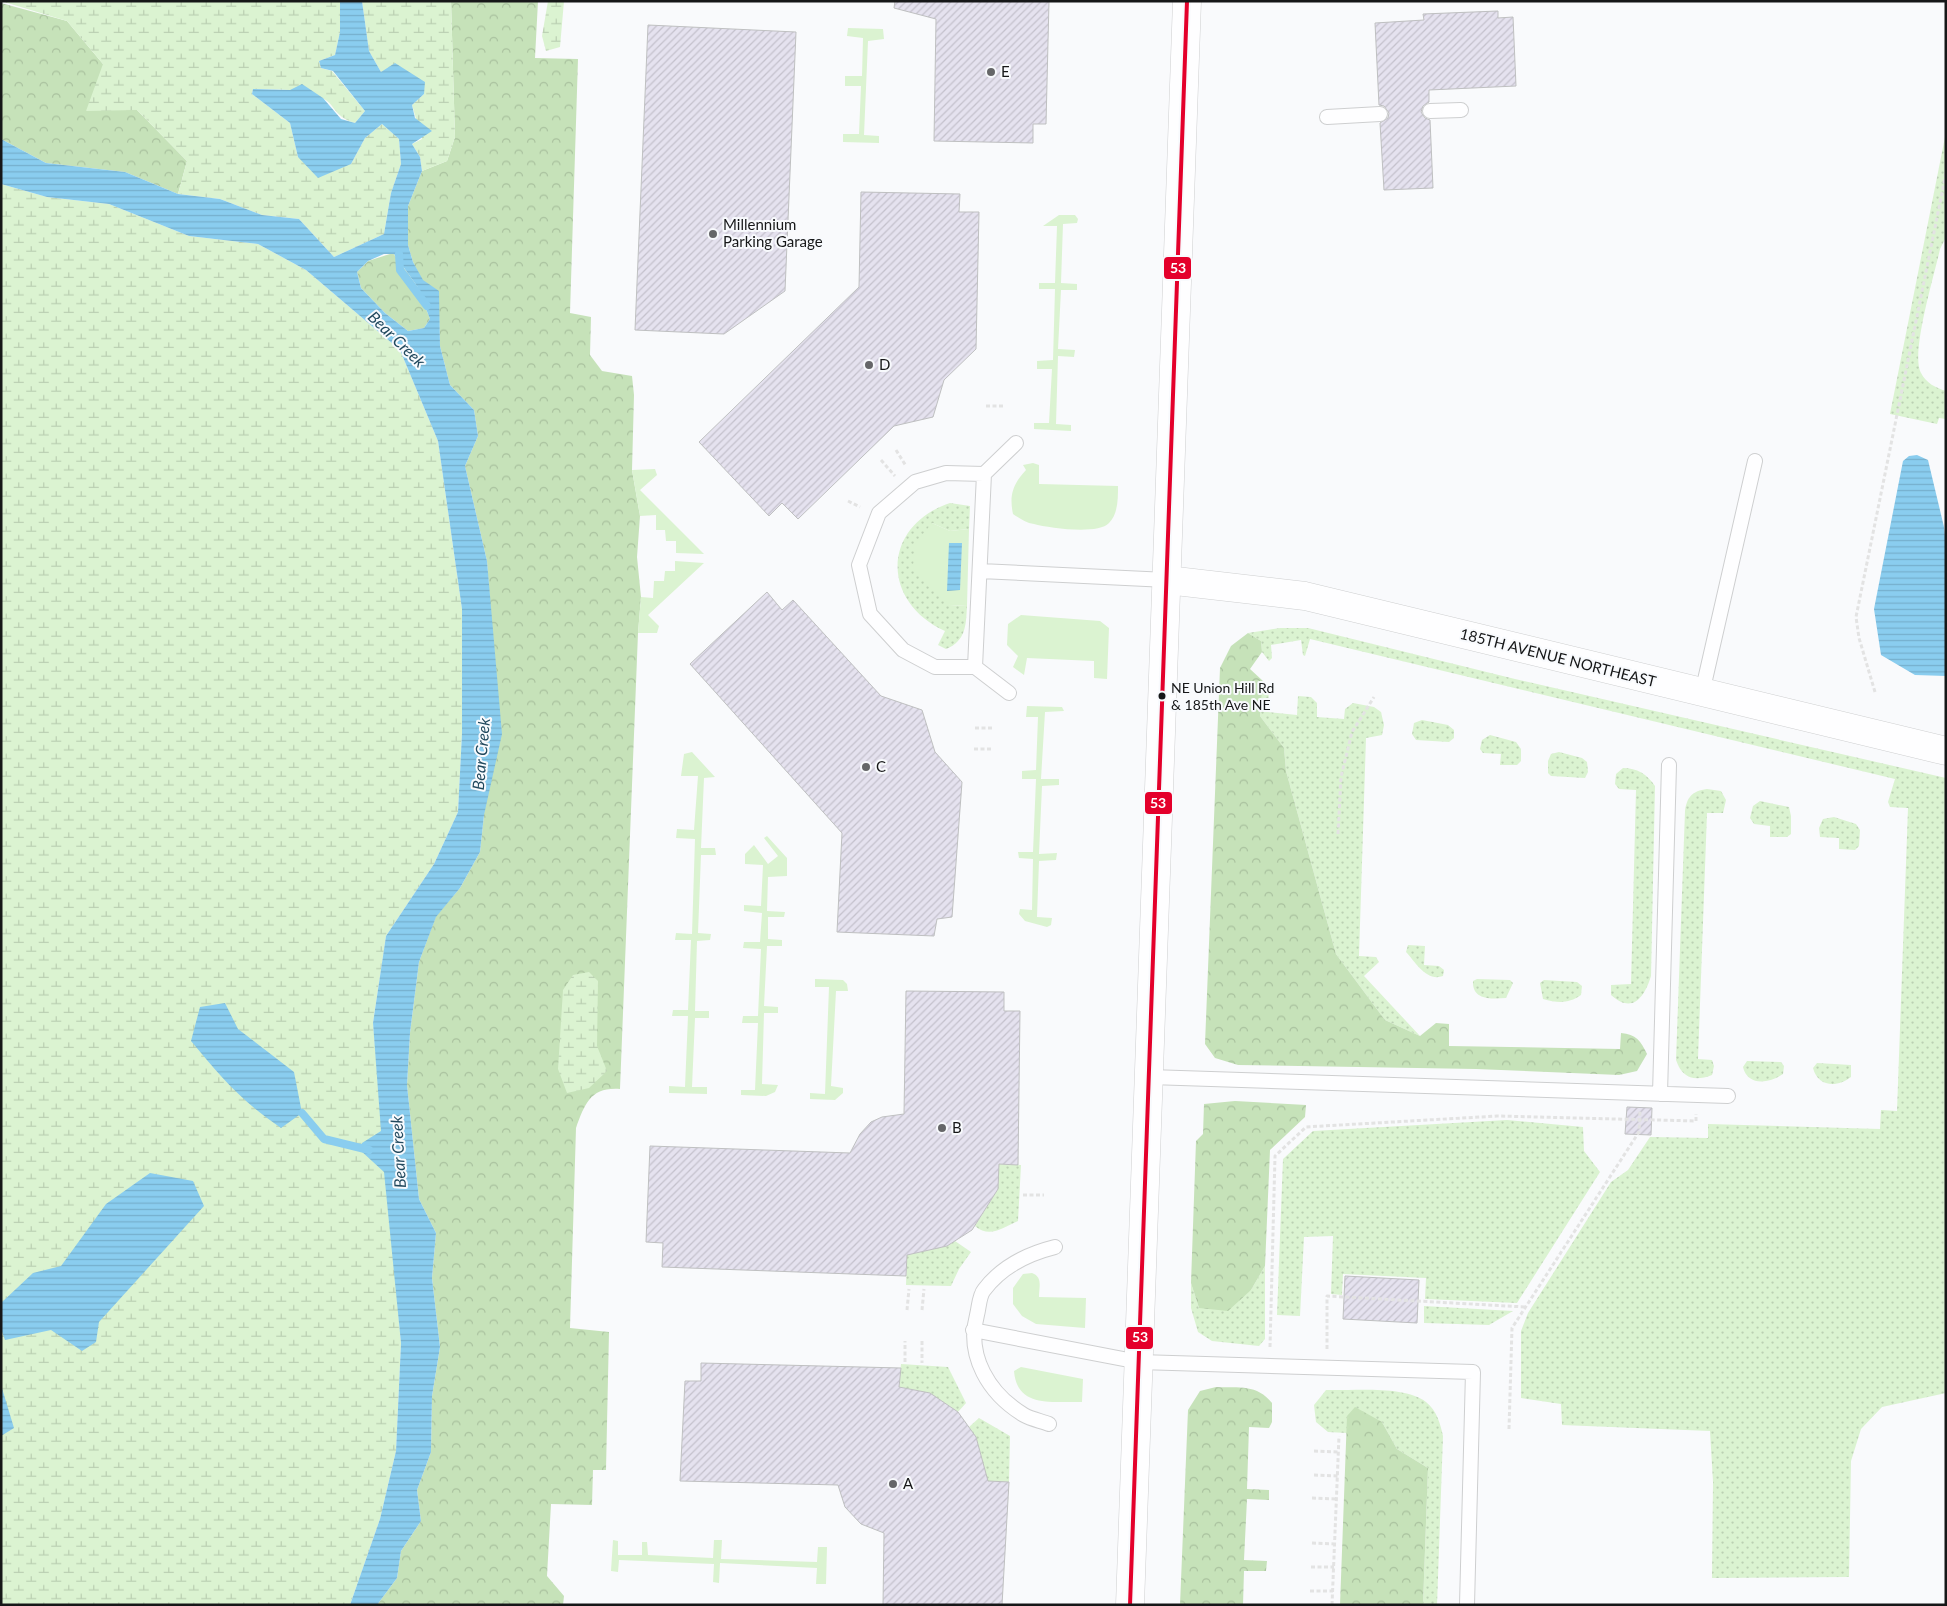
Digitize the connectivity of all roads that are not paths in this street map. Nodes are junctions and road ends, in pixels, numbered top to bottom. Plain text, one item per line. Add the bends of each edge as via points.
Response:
1 (1188, 1) edge
2 (1461, 110) dead end
3 (1430, 111) dead end
4 (1380, 114) dead end
5 (1327, 117) dead end
6 (1016, 443) dead end
7 (1755, 461) dead end
8 (984, 474) junction
9 (980, 571) junction
10 (1167, 580) junction
11 (975, 667) junction
12 (1009, 693) dead end
13 (1702, 693) junction
14 (1946, 751) edge
15 (1669, 766) dead end
16 (1150, 1077) junction
17 (1660, 1094) junction
18 (1728, 1096) dead end
19 (1055, 1247) dead end
20 (973, 1330) junction
21 (1138, 1362) junction
22 (1049, 1424) dead end
23 (1130, 1605) edge
24 (1467, 1605) edge

1 - 10 main road
2 - 3 lane
4 - 5 lane
6 - 8 lane
7 - 13 lane
8 - 9 lane
8 - 11 lane via 946,473 915,482 879,513 859,565 870,614 902,650 935,667
9 - 10 lane
9 - 11 lane
10 - 13 main road, 185TH AVENUE NORTHEAST via 1305,596
10 - 16 main road
11 - 12 lane
13 - 14 main road, 185TH AVENUE NORTHEAST
15 - 17 lane
16 - 17 lane
16 - 21 main road
17 - 18 lane
19 - 20 lane via 1031,1253 1003,1270 983,1291
20 - 21 lane
20 - 22 lane via 980,1369 995,1391 1025,1416
21 - 23 main road
21 - 24 lane via 1473,1372

